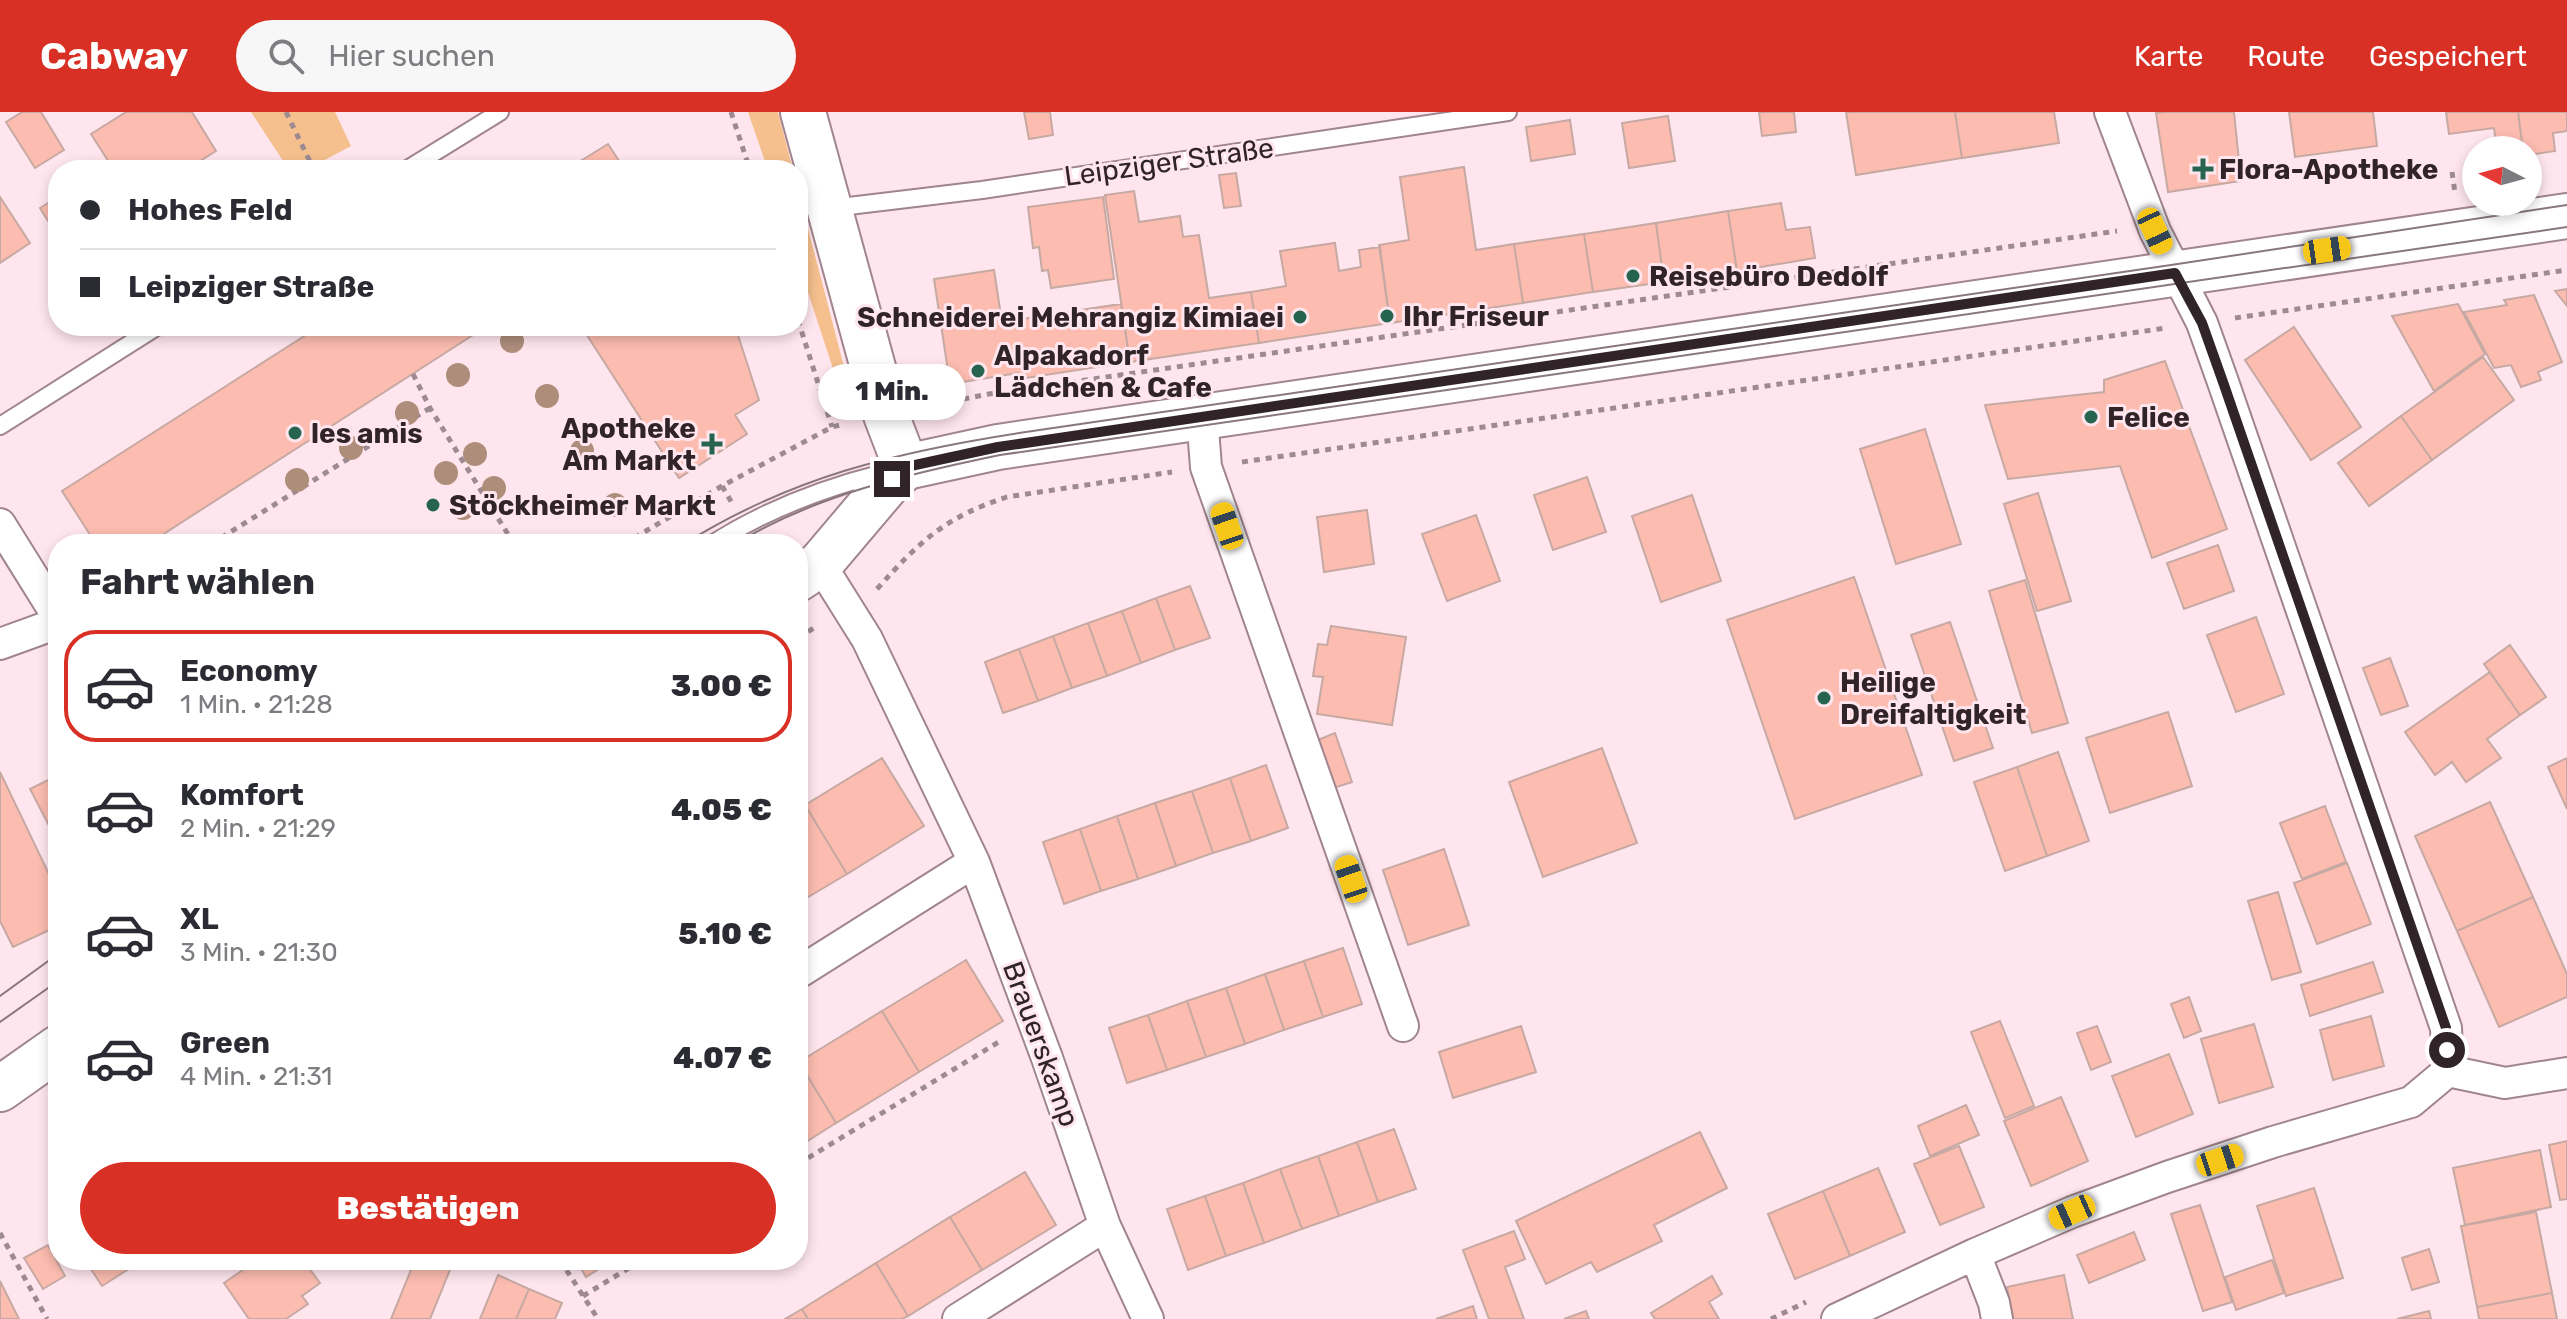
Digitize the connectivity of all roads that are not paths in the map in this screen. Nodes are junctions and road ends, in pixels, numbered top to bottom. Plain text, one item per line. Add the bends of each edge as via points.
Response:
1 (500, 112) edge
2 (803, 112) edge
3 (1508, 112) edge
4 (2110, 112) edge
5 (422, 160) edge
6 (830, 208) junction
7 (2567, 216) edge
8 (2175, 273) junction
9 (142, 336) edge
10 (1202, 416) junction
11 (0, 426) edge
12 (906, 467) junction
13 (0, 524) edge
14 (731, 534) edge
15 (809, 572) edge
16 (48, 601) edge
17 (48, 627) edge
18 (0, 644) edge
19 (974, 862) junction
20 (808, 967) edge
21 (1403, 1026) dead end
22 (48, 1055) edge
23 (2448, 1071) junction
24 (2567, 1073) edge
25 (0, 1089) edge
26 (1105, 1226) junction
27 (1975, 1254) junction
28 (958, 1319) edge
29 (1148, 1319) edge
30 (1837, 1319) edge
31 (1997, 1319) edge

1 - 5 lane
2 - 6 street
3 - 6 lane, Leipziger Straße
4 - 8 street
6 - 12 street via 886,415
7 - 8 street
8 - 10 street
8 - 23 street via 2202,323 2446,1028
9 - 11 lane
10 - 12 street via 998,447
10 - 21 street via 1206,467
12 - 14 lane via 783,506
12 - 15 street
13 - 16 street
15 - 19 street, Brauerskamp via 847,607 867,639
17 - 18 street
19 - 20 street
19 - 26 street, Brauerskamp
22 - 25 street
23 - 24 street via 2505,1083
23 - 27 street via 2411,1102 2167,1177
26 - 28 street
26 - 29 street, Brauerskamp
27 - 30 street
27 - 31 street

